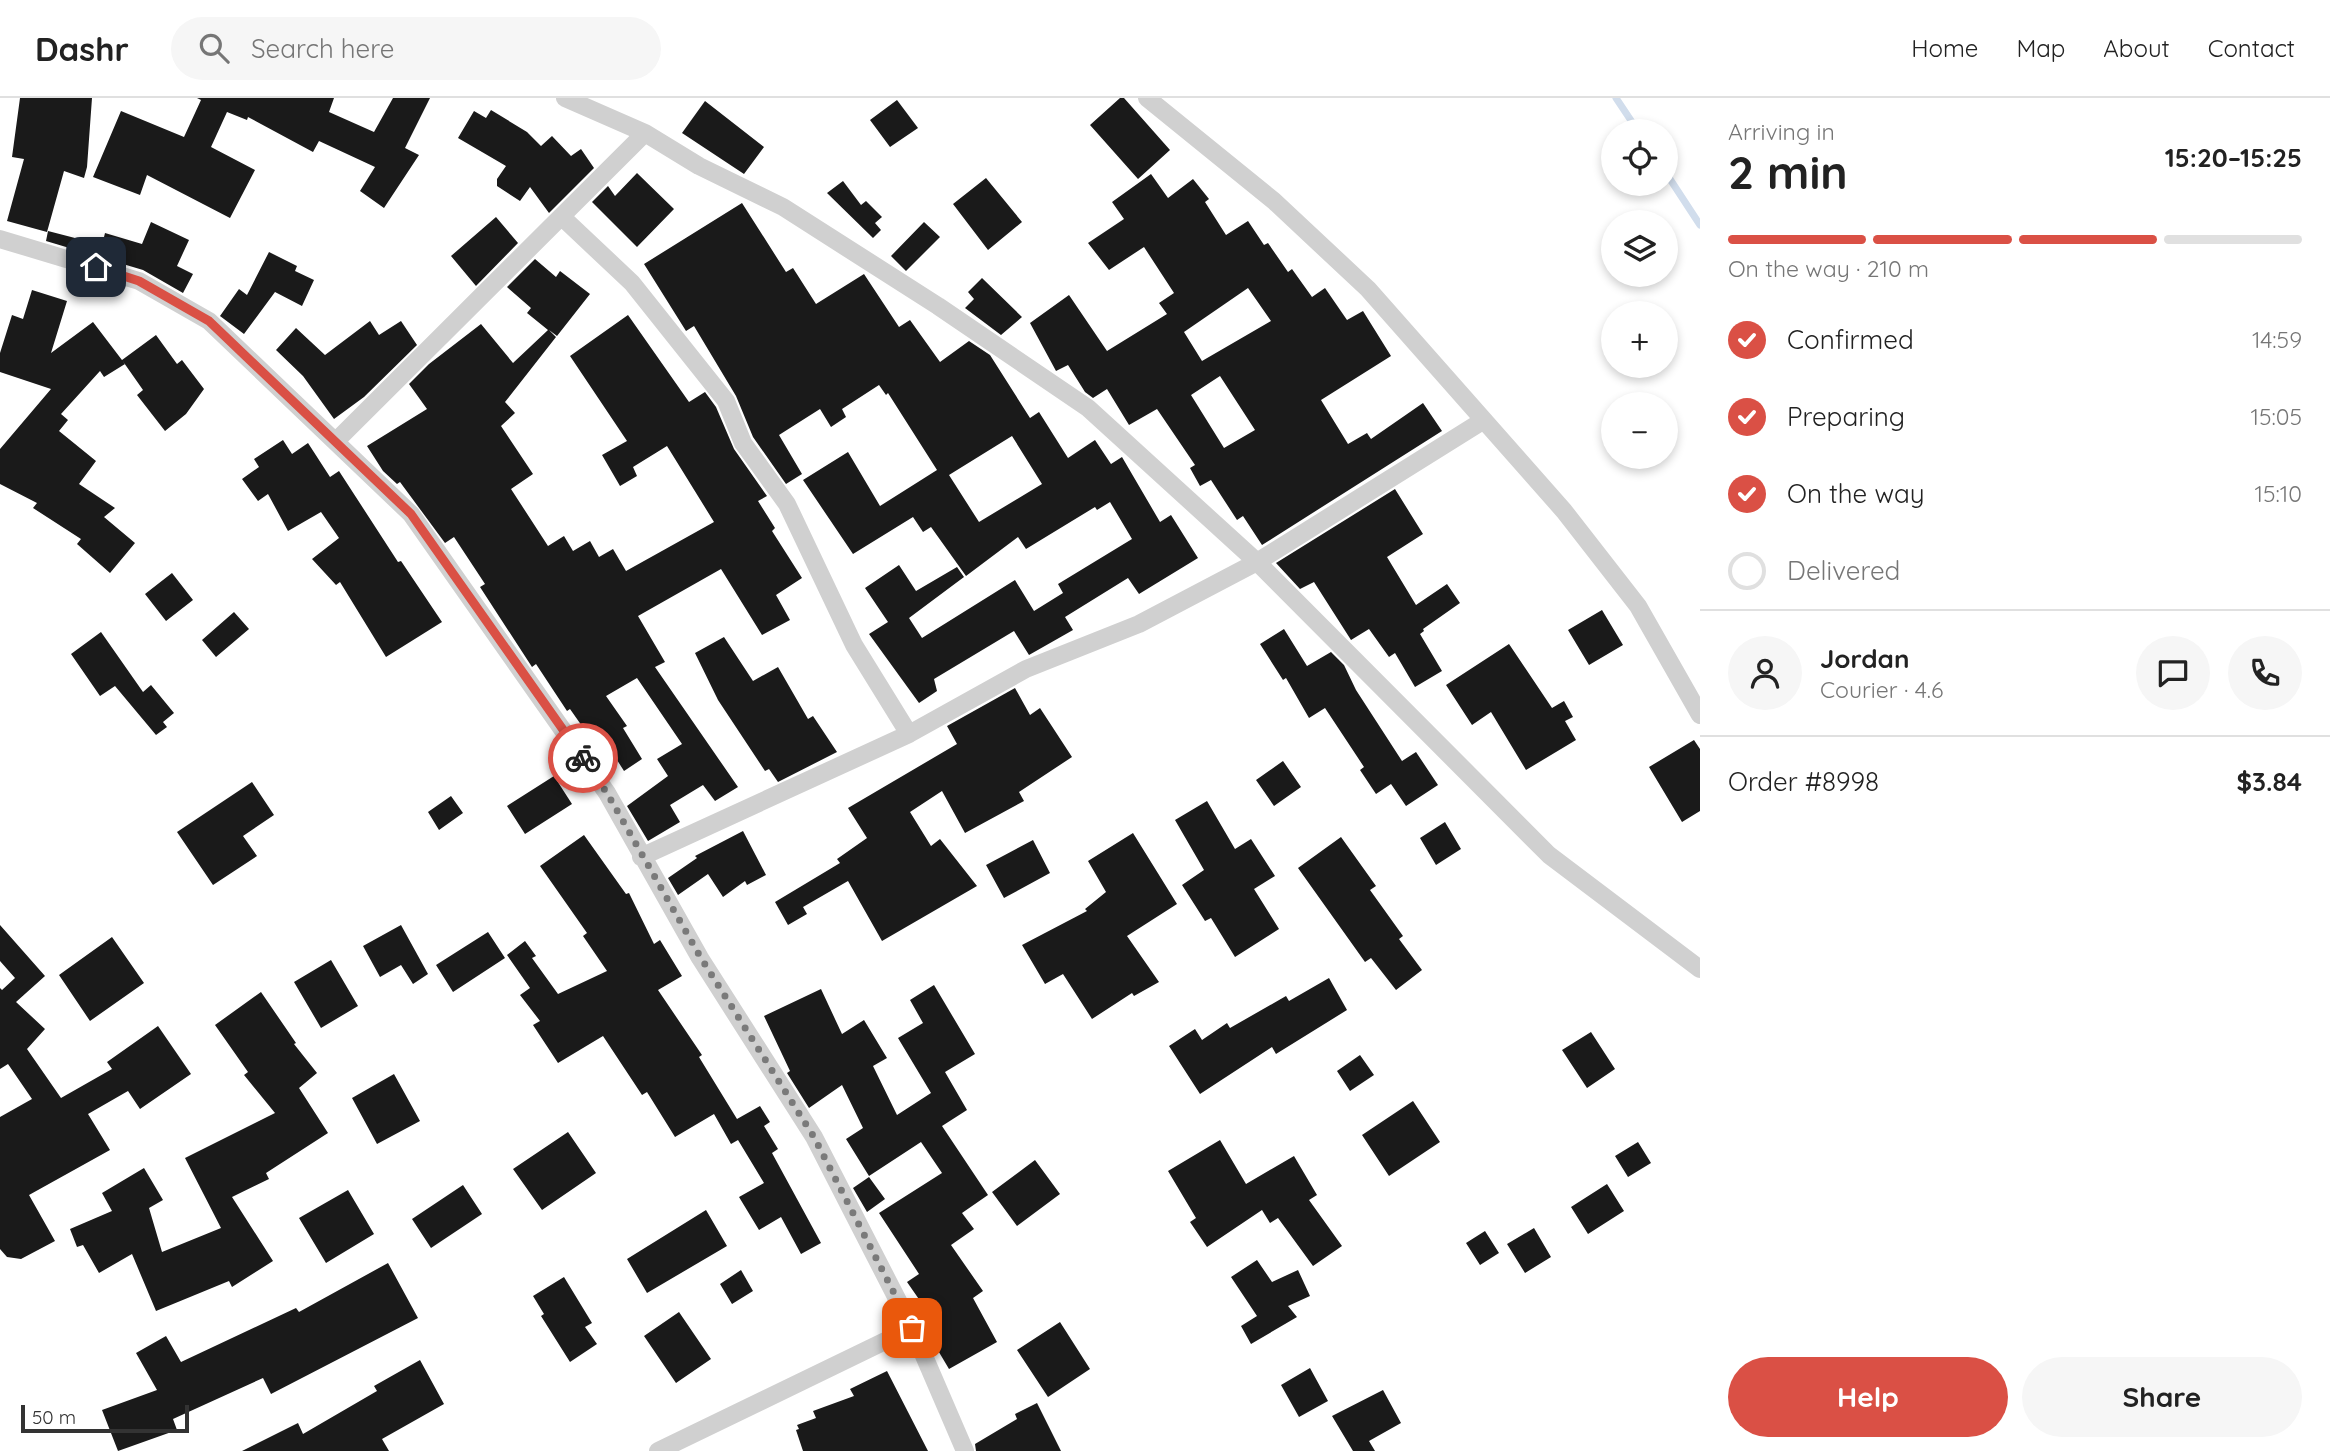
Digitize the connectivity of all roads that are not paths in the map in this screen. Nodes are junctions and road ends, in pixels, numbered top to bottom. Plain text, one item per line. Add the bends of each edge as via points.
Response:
1 (565, 98) edge
2 (1147, 98) edge
3 (645, 134) junction
4 (562, 218) junction
5 (0, 239) edge
6 (1484, 420) junction
7 (336, 441) junction
8 (1257, 562) junction
9 (1700, 715) edge
10 (909, 734) junction
11 (640, 856) junction
12 (1700, 970) edge
13 (912, 1328) junction
14 (658, 1451) edge
15 (965, 1451) edge

1 - 3 street
2 - 6 street via 1274,201 1368,289
3 - 4 street
3 - 8 street via 783,207 1088,408
4 - 7 street
4 - 10 street via 632,283 726,401 743,443 787,504 854,645
5 - 7 street via 139,281 209,321
6 - 8 street
6 - 9 street via 1564,511 1638,606
7 - 11 street via 411,514 607,793
8 - 10 street via 1139,624 1026,668
8 - 12 street via 1549,855
10 - 11 street
11 - 13 street via 814,1137
13 - 14 street
13 - 15 street

